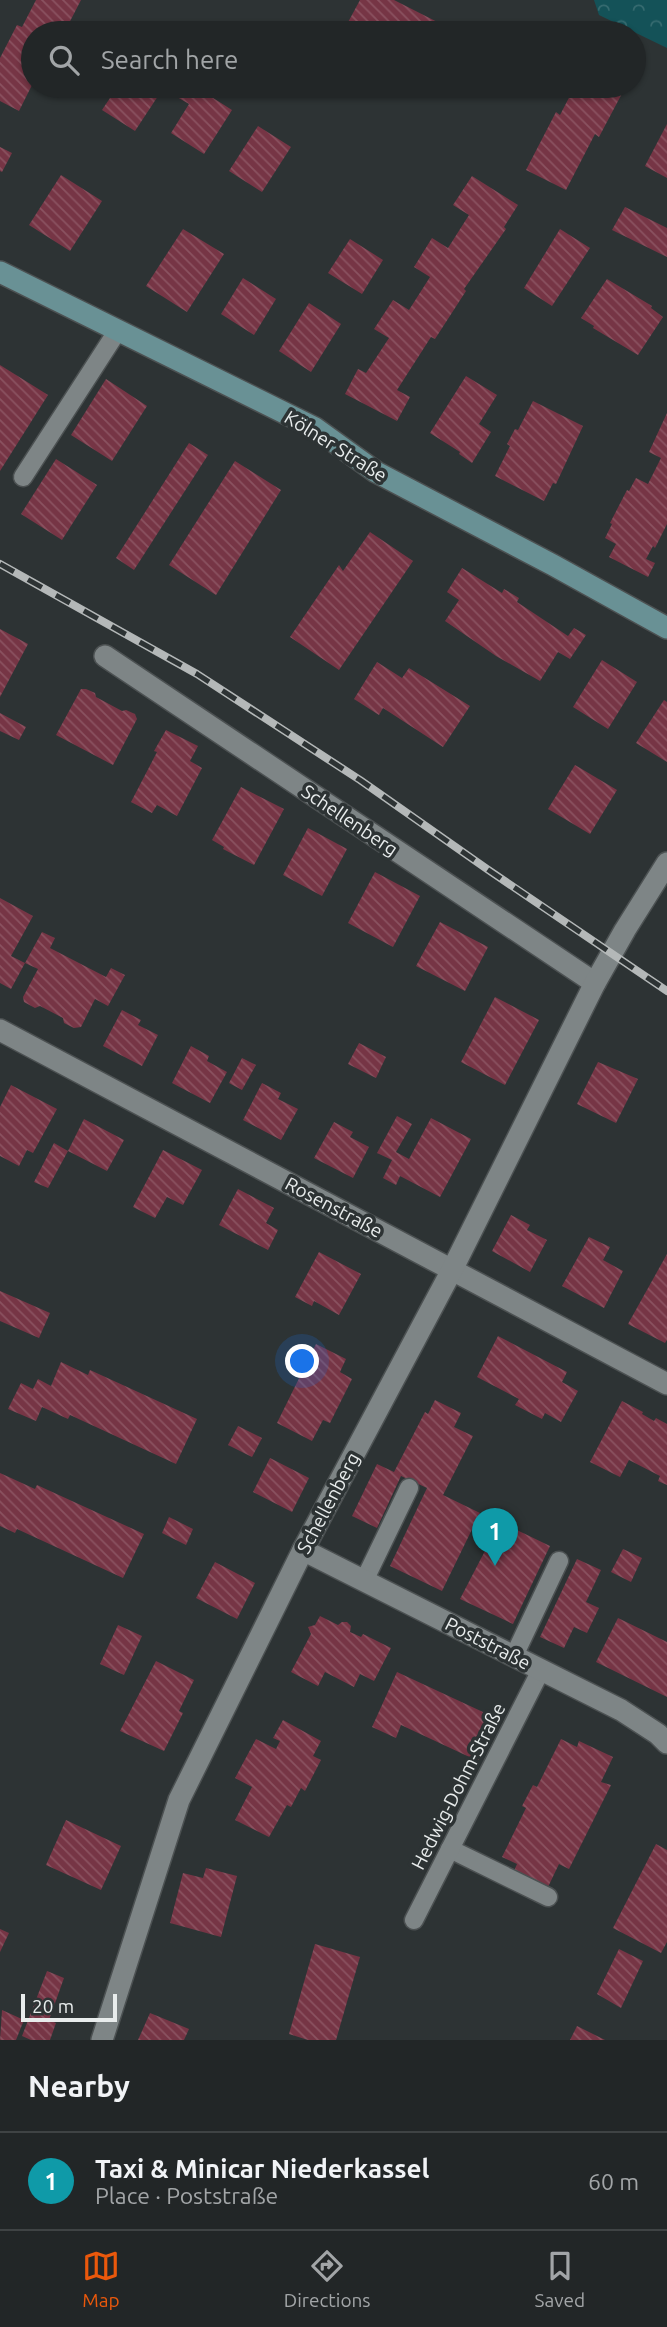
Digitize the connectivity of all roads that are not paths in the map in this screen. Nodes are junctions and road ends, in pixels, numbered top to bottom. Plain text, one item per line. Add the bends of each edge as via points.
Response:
1 (0, 272) edge
2 (118, 330) junction
3 (23, 477) dead end
4 (667, 628) edge
5 (105, 656) dead end
6 (667, 863) edge
7 (595, 983) junction
8 (0, 1030) edge
9 (452, 1270) junction
10 (667, 1384) edge
11 (409, 1488) dead end
12 (303, 1550) junction
13 (559, 1561) dead end
14 (364, 1581) junction
15 (514, 1656) junction
16 (541, 1670) junction
17 (667, 1743) edge
18 (450, 1849) junction
19 (548, 1897) dead end
20 (414, 1920) dead end
21 (102, 2040) edge

1 - 2 street, Kölner Straße
2 - 3 lane
2 - 4 street, Kölner Straße via 315,428 376,472
5 - 7 street, Schellenberg
6 - 7 street, Schellenberg
7 - 9 street, Schellenberg
8 - 9 street, Rosenstraße
9 - 10 street, Rosenstraße
9 - 12 street, Schellenberg
11 - 14 lane
12 - 14 street, Poststraße
12 - 21 street, Schellenberg via 179,1800
13 - 15 lane
14 - 15 street, Poststraße
15 - 16 street, Poststraße
16 - 17 street, Poststraße via 621,1710
16 - 18 lane, Hedwig-Dohm-Straße
18 - 19 lane
18 - 20 lane, Hedwig-Dohm-Straße

